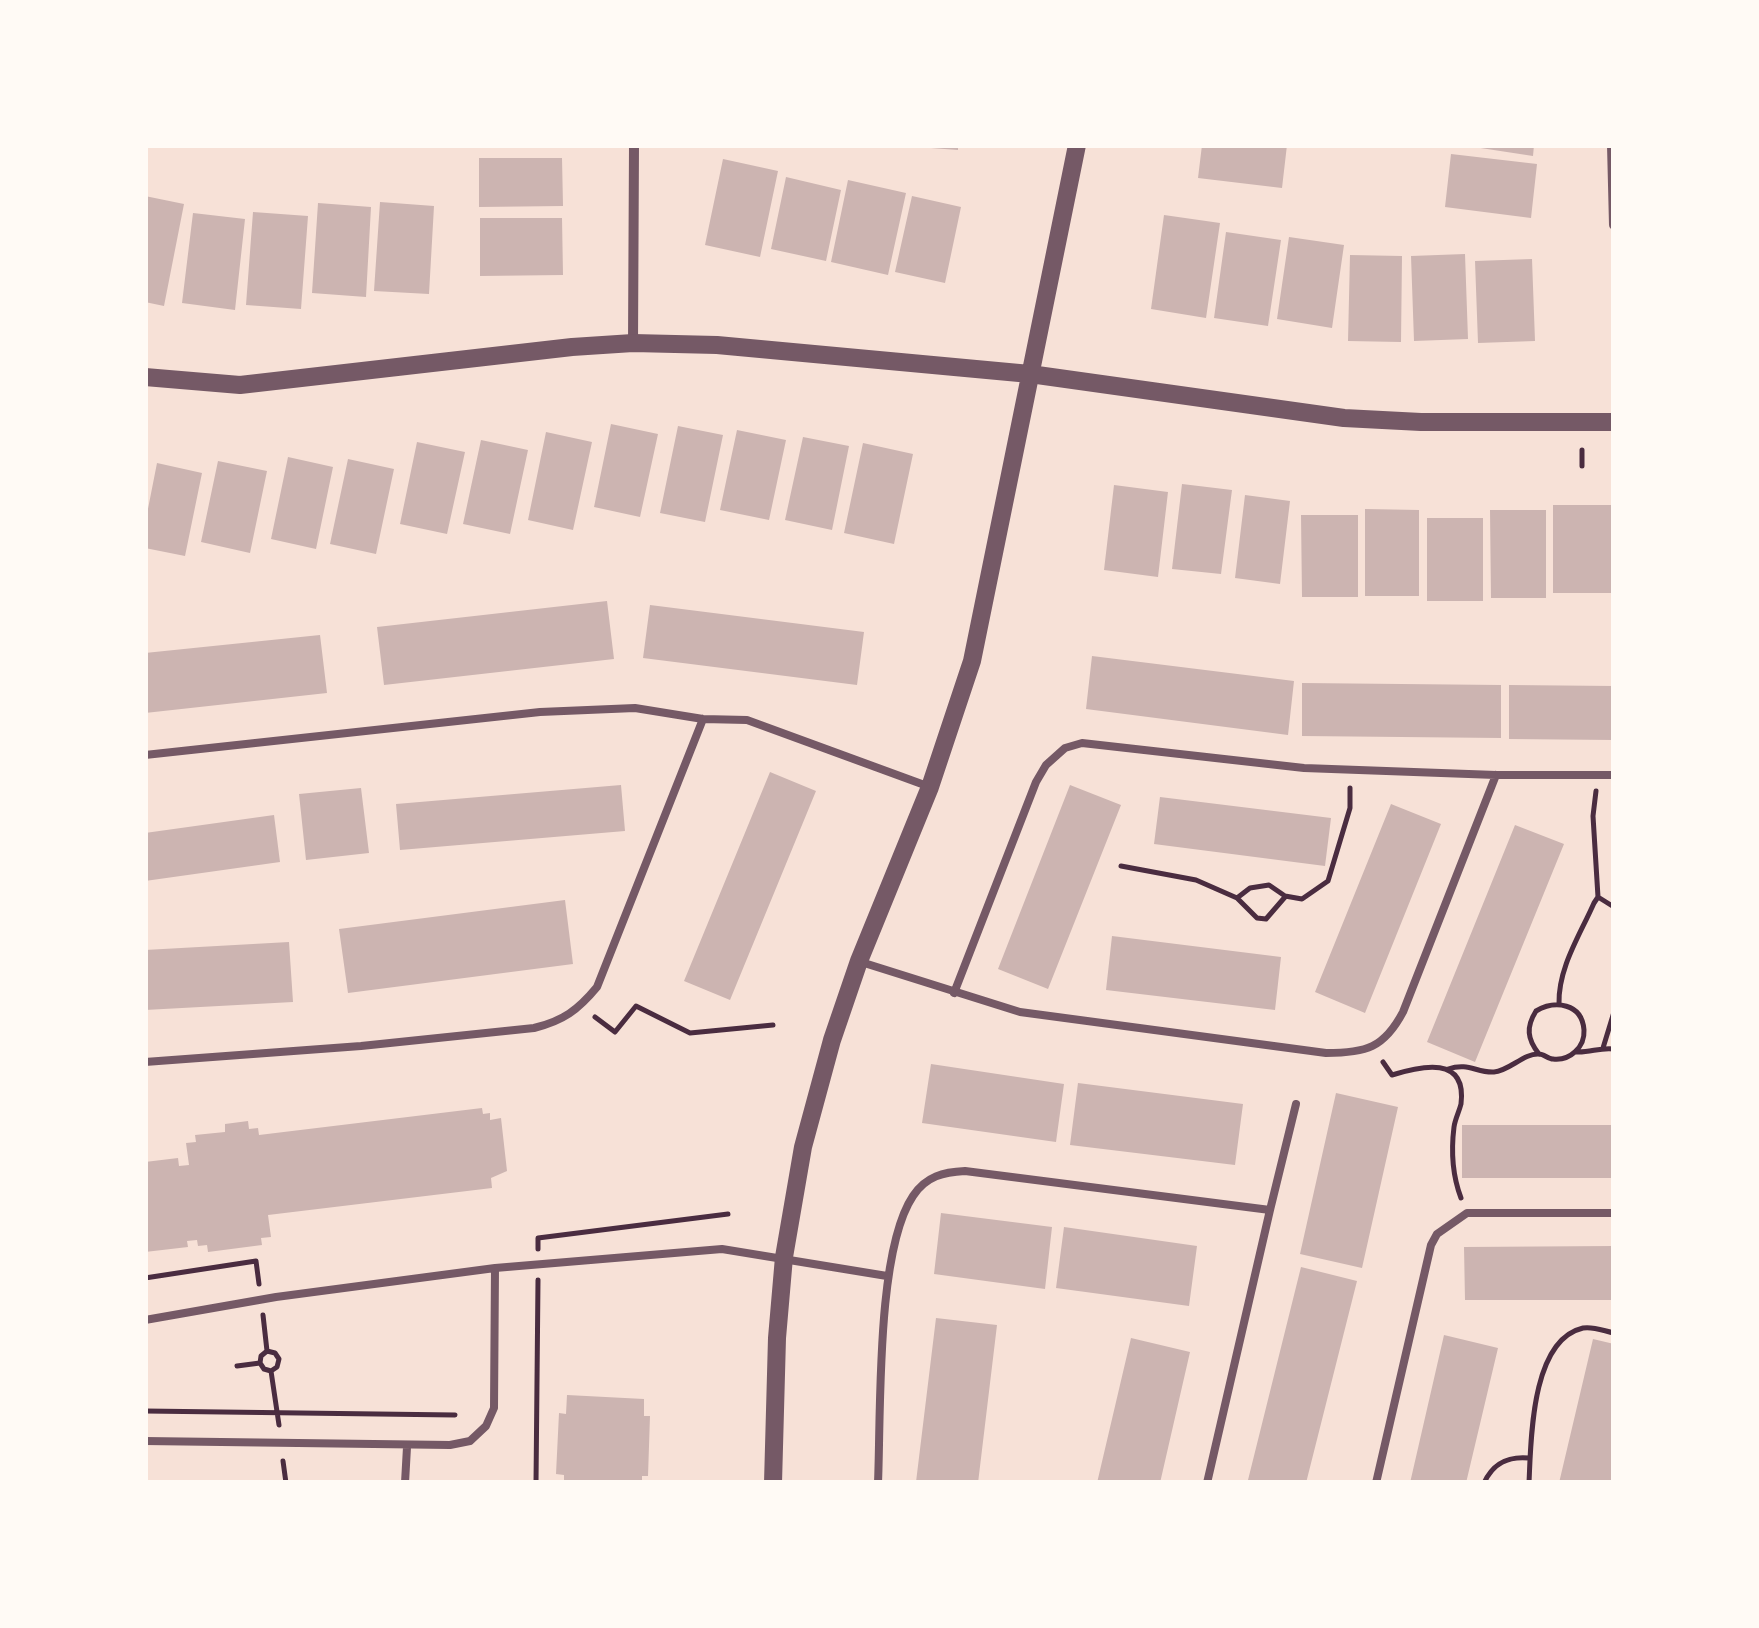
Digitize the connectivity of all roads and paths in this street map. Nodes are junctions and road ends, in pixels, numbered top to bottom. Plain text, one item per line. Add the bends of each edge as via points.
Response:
1 (634, 145) edge
2 (1078, 145) edge
3 (1612, 145) edge
4 (1614, 225) edge
5 (633, 343) junction
6 (1030, 374) junction
7 (145, 377) edge
8 (1614, 422) edge
9 (1582, 450) dead end
10 (1582, 466) dead end
11 (703, 719) junction
12 (145, 755) edge
13 (1349, 770) junction
14 (1496, 775) junction
15 (1597, 775) junction
16 (1614, 775) edge
17 (930, 787) junction
18 (1121, 866) dead end
19 (1286, 896) junction
20 (1236, 898) junction
21 (1598, 898) junction
22 (1614, 907) edge
23 (858, 961) junction
24 (954, 993) junction
25 (1559, 1004) junction
26 (581, 1006) junction
27 (1614, 1012) edge
28 (773, 1026) dead end
29 (1373, 1047) junction
30 (1603, 1048) junction
31 (1614, 1049) edge
32 (1576, 1052) junction
33 (1539, 1054) junction
34 (145, 1062) edge
35 (1448, 1069) junction
36 (1296, 1104) dead end
37 (1270, 1210) junction
38 (1467, 1213) junction
39 (1614, 1213) edge
40 (728, 1214) dead end
41 (784, 1258) junction
42 (538, 1264) junction
43 (495, 1268) junction
44 (888, 1276) junction
45 (145, 1278) edge
46 (261, 1299) junction
47 (145, 1320) edge
48 (1614, 1333) edge
49 (268, 1351) junction
50 (260, 1363) junction
51 (238, 1366) dead end
52 (271, 1371) junction
53 (145, 1411) edge
54 (277, 1412) junction
55 (455, 1414) dead end
56 (145, 1441) edge
57 (281, 1443) junction
58 (407, 1447) junction
59 (1530, 1458) junction
60 (406, 1483) edge
61 (536, 1483) edge
62 (773, 1483) edge
63 (878, 1483) edge
64 (1207, 1483) edge
65 (1376, 1483) edge
66 (1484, 1483) edge
67 (1529, 1483) edge

1 - 5 street
2 - 6 street
3 - 4 street
5 - 6 street
5 - 7 street via 240,385
6 - 8 street via 1344,418
6 - 17 street via 976,644
9 - 10 path
11 - 12 lane via 635,708 540,712
11 - 17 lane via 747,720
11 - 26 lane via 597,988
13 - 14 lane
13 - 19 path via 1350,808 1328,881 1302,898
13 - 24 lane via 1104,743 1064,748 1036,782
14 - 15 lane
14 - 29 lane via 1403,1012
15 - 16 lane
15 - 21 path
17 - 23 street
18 - 20 path via 1196,880
19 - 20 path via 1269,885
19 - 20 path via 1266,919
21 - 22 path
21 - 25 path via 1567,963
23 - 24 lane
23 - 41 street via 803,1148
24 - 29 lane via 1020,1012 1326,1052
25 - 32 path via 1580,1016 1584,1028
25 - 33 path via 1530,1021 1528,1033
26 - 28 path via 615,1032 636,1006 690,1033
26 - 34 lane via 534,1028
27 - 30 path
29 - 35 path via 1392,1075 1433,1065
30 - 31 path
30 - 32 path
32 - 33 path via 1558,1060
33 - 35 path via 1494,1072
35 - 38 path via 1461,1092 1454,1180
36 - 37 lane
37 - 44 lane via 942,1172 906,1208
37 - 64 lane
38 - 39 lane
38 - 65 lane via 1431,1246
40 - 42 path via 538,1238
41 - 42 lane via 722,1249
41 - 44 lane
41 - 62 street
42 - 43 lane
42 - 61 path
43 - 46 lane
43 - 58 lane via 494,1408 486,1426 470,1442
44 - 63 lane
45 - 46 path via 256,1261
46 - 47 lane
46 - 49 path
48 - 59 path via 1587,1326 1549,1352
49 - 50 path
49 - 52 path via 279,1360
50 - 51 path
50 - 52 path
52 - 54 path
53 - 54 path
54 - 55 path
54 - 57 path
56 - 57 lane
57 - 58 lane
58 - 60 lane
59 - 66 path via 1495,1465
59 - 67 path

